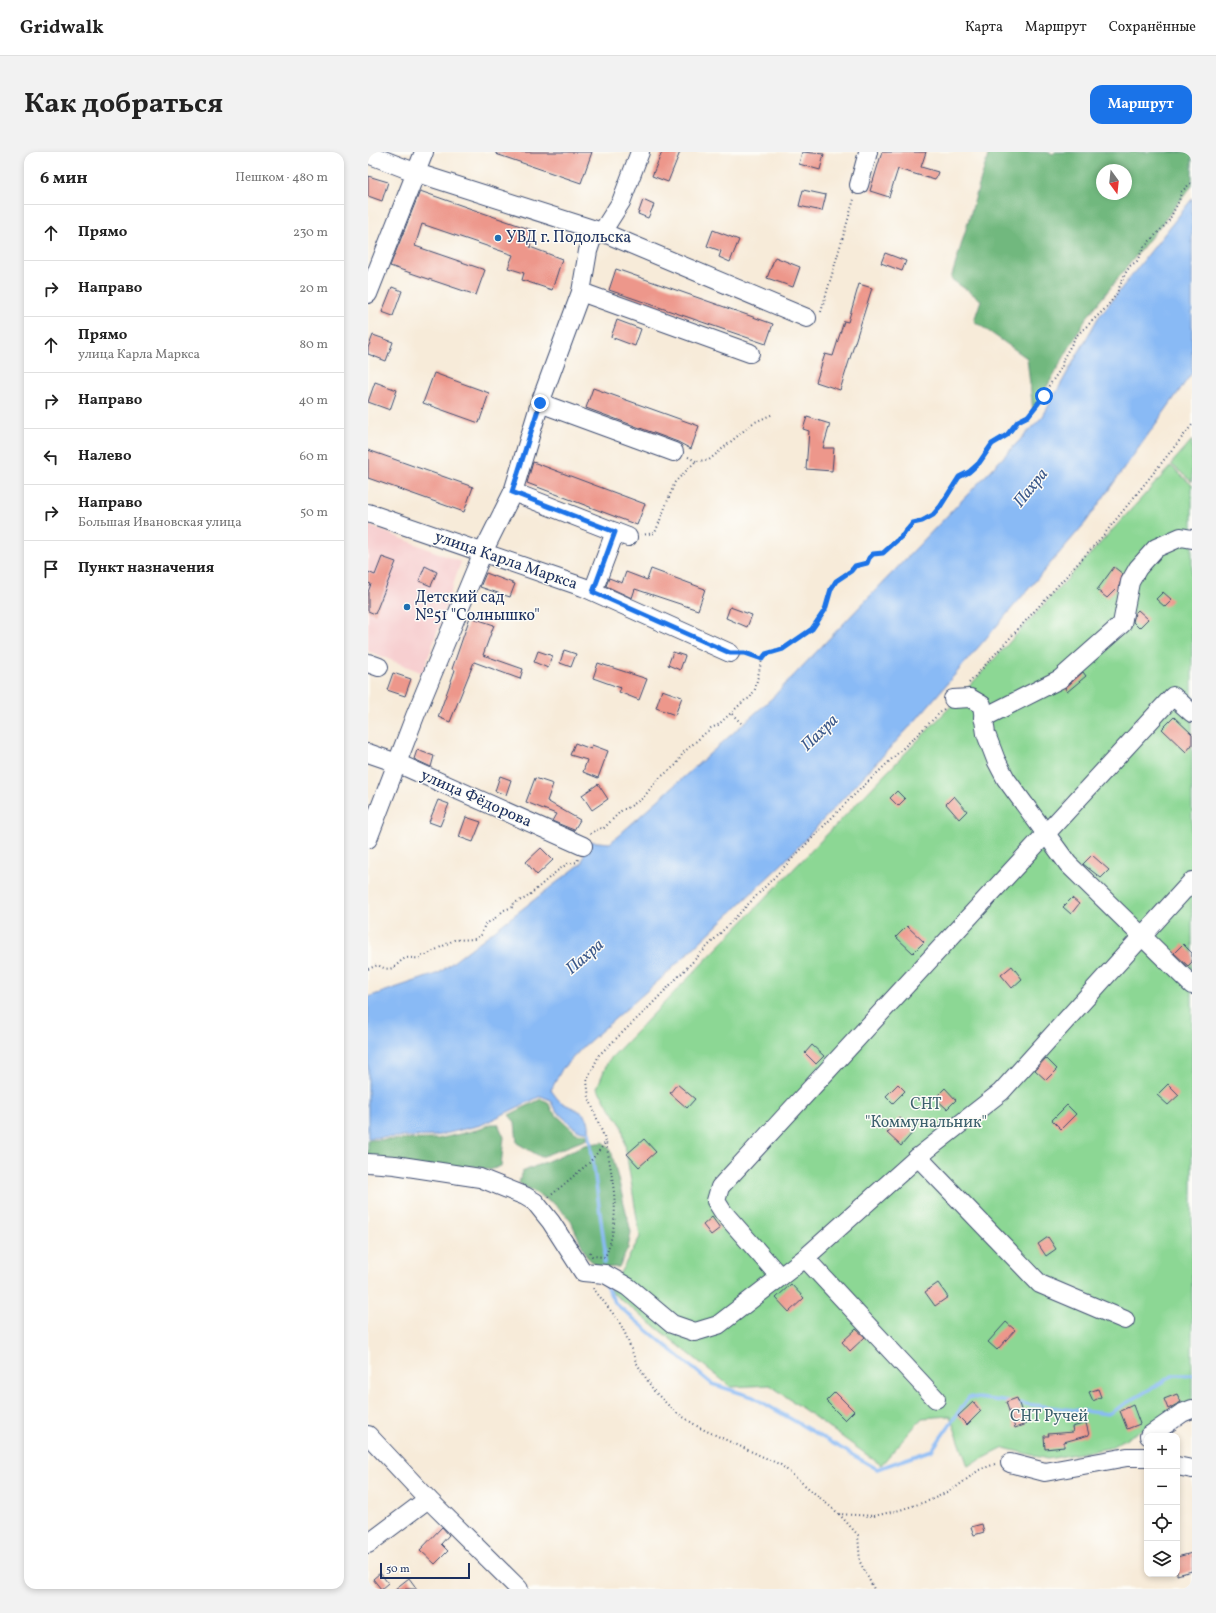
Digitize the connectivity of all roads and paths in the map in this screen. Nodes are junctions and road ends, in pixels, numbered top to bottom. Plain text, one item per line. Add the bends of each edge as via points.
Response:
1 (424, 152) edge
2 (640, 152) edge
3 (868, 152) edge
4 (368, 154) edge
5 (417, 172) junction
6 (1192, 182) edge
7 (859, 185) joint
8 (602, 232) junction
9 (581, 292) junction
10 (368, 294) edge
11 (814, 315) joint
12 (750, 353) dead end
13 (540, 403) junction
14 (773, 414) dead end
15 (1192, 425) edge
16 (1191, 429) edge
17 (674, 452) dead end
18 (512, 492) junction
19 (368, 513) edge
20 (622, 535) junction
21 (1192, 539) edge
22 (483, 552) junction
23 (593, 592) junction
24 (730, 653) joint
25 (762, 659) junction
26 (953, 700) junction
27 (1192, 713) edge
28 (732, 714) junction
29 (983, 718) junction
30 (741, 723) dead end
31 (368, 753) edge
32 (397, 764) junction
33 (1046, 833) junction
34 (368, 839) edge
35 (580, 857) junction
36 (1192, 881) edge
37 (1144, 937) junction
38 (368, 969) edge
39 (1192, 985) edge
40 (606, 1142) junction
41 (918, 1158) junction
42 (368, 1163) edge
43 (535, 1202) junction
44 (588, 1250) dead end
45 (805, 1258) junction
46 (583, 1272) junction
47 (780, 1277) junction
48 (1125, 1320) dead end
49 (936, 1400) dead end
50 (1192, 1409) edge
51 (1154, 1433) edge
52 (368, 1435) edge
53 (1144, 1440) edge
54 (1144, 1456) edge
55 (1126, 1457) junction
56 (1010, 1463) joint
57 (1180, 1467) edge
58 (1192, 1469) edge
59 (428, 1499) junction
60 (839, 1514) junction
61 (368, 1544) edge
62 (519, 1589) edge
63 (874, 1589) edge

1 - 5 street
2 - 8 street via 620,202
3 - 7 street
4 - 5 street
5 - 8 street
5 - 10 street via 410,183
6 - 25 path via 1181,192 1168,222 1144,246 1105,309 1074,338 1063,359 1062,367 1028,416 1018,421 1007,435 992,444 979,463 969,472 959,477 933,515 913,523 883,553 873,554 867,563 855,566 836,581 825,610 812,629 783,649 766,654
7 - 11 path
8 - 9 street via 592,239
8 - 11 street
9 - 12 street
9 - 13 street
13 - 17 street
13 - 18 street
14 - 20 path via 753,423 710,460 696,461 675,482 654,533
15 - 16 path
16 - 26 path via 1102,537
18 - 20 street
18 - 22 street
19 - 22 street, улица Карла Маркса
20 - 23 street
21 - 29 street via 1181,537 1156,548 1138,568 1130,582 1122,624 1060,679
22 - 23 street, улица Карла Маркса
22 - 32 street
23 - 24 street, улица Карла Маркса
24 - 25 path via 745,653
25 - 28 path via 752,695
26 - 29 street via 970,698 982,705
26 - 40 path via 849,800 646,1010 599,1054 586,1081 589,1098
27 - 33 street via 1173,696
28 - 30 path
28 - 35 path via 711,728 683,754 676,765 657,780 643,798 626,809 623,808 607,827 591,833
29 - 33 street via 991,747 1006,778
31 - 32 street, улица Фёдорова
32 - 34 street
32 - 35 street, улица Фёдорова
33 - 37 street via 1068,864
33 - 47 street via 720,1187 716,1201 723,1212
35 - 38 path via 557,871 526,898 514,903 513,907 504,910 485,924 481,935 475,939 454,940 420,958 408,958 393,967 378,965
36 - 37 street
37 - 39 street
37 - 41 street via 1001,1092
40 - 43 path via 588,1164 552,1196
40 - 44 path via 616,1207 610,1244 605,1257 592,1256
41 - 45 street
41 - 48 street via 1040,1284
42 - 43 street via 480,1178
43 - 46 street
45 - 47 street
45 - 49 street
46 - 47 street via 605,1274 628,1287 672,1324 696,1332 718,1325
46 - 60 path via 590,1285 618,1320 636,1362 654,1391 674,1411 700,1428 781,1465
50 - 51 street
52 - 59 street
53 - 55 street
54 - 55 street
55 - 56 street via 1044,1472
56 - 60 path via 997,1463 979,1470 955,1488 931,1500 900,1510 874,1516
57 - 58 street
59 - 61 street
59 - 62 street
60 - 63 path via 858,1535 860,1562

